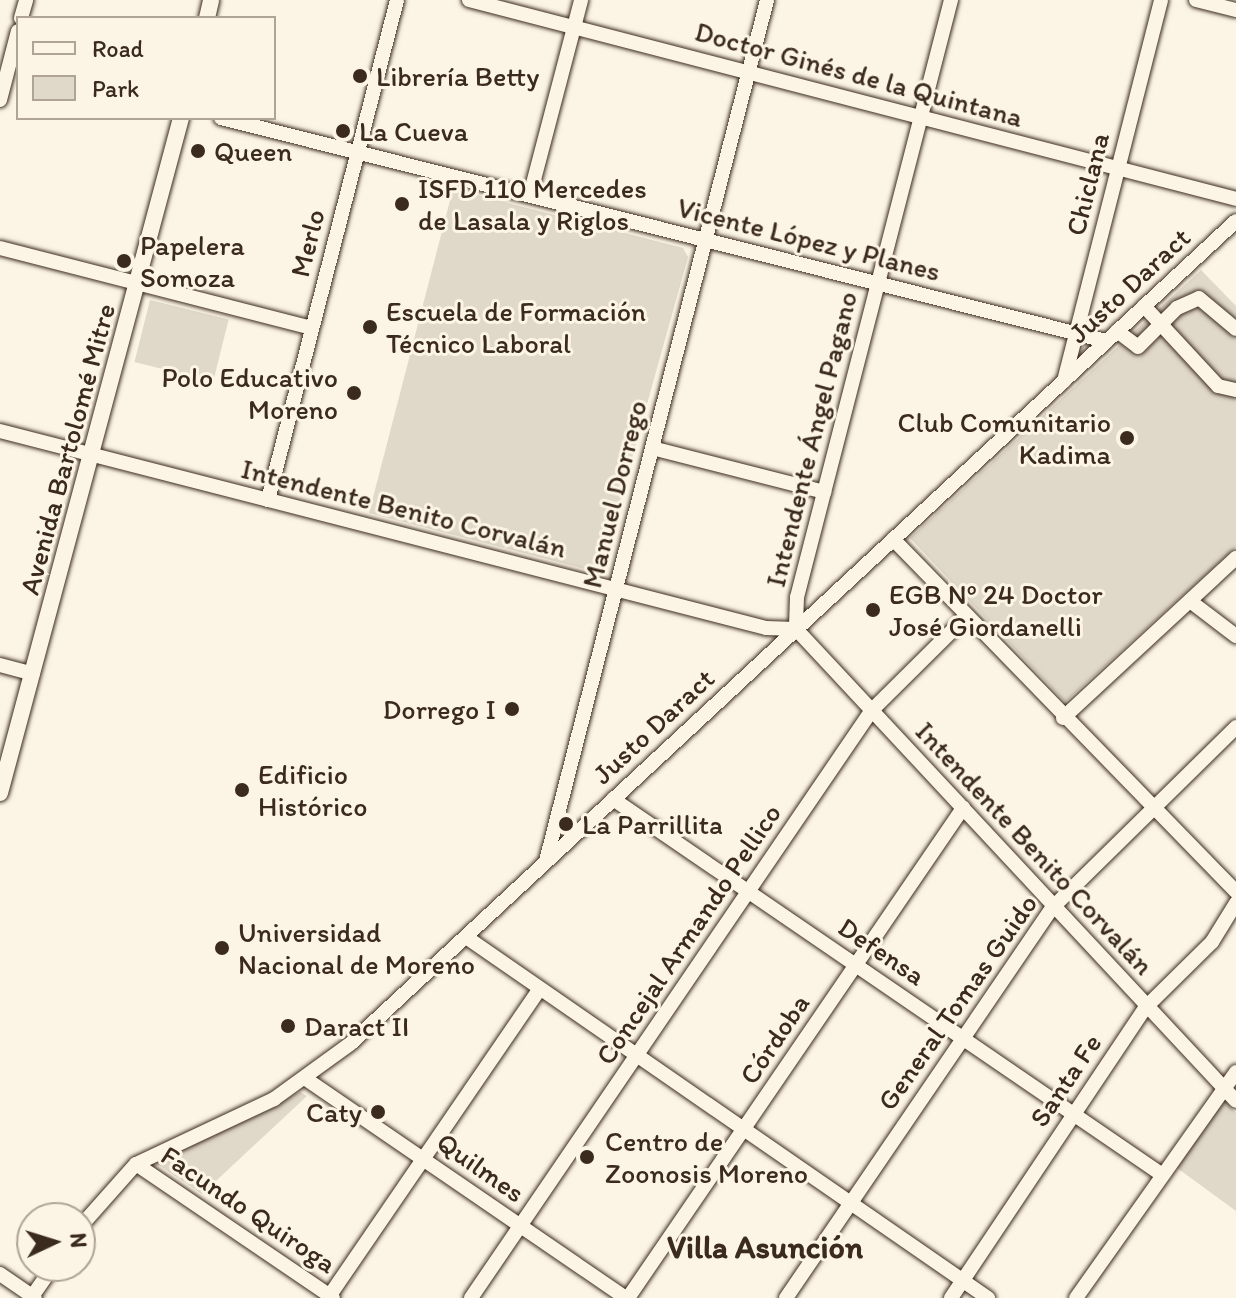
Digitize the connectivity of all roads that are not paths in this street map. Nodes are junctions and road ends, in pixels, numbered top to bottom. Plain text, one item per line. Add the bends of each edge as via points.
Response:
1 (397, 0) edge
2 (469, 0) edge
3 (581, 0) edge
4 (767, 0) edge
5 (951, 0) edge
6 (1161, 0) edge
7 (1196, 0) edge
8 (1236, 10) edge
9 (574, 27) junction
10 (16, 38) edge
11 (9, 63) edge
12 (749, 73) junction
13 (0, 100) edge
14 (921, 117) junction
15 (180, 120) edge
16 (229, 120) edge
17 (357, 152) junction
18 (1118, 169) junction
19 (530, 195) junction
20 (1236, 199) edge
21 (1236, 221) edge
22 (705, 239) junction
23 (0, 248) edge
24 (139, 283) junction
25 (878, 284) junction
26 (1144, 306) junction
27 (1163, 326) junction
28 (312, 328) junction
29 (1236, 329) edge
30 (1076, 334) junction
31 (1112, 336) junction
32 (1064, 381) junction
33 (1236, 390) edge
34 (0, 431) edge
35 (652, 448) junction
36 (94, 455) junction
37 (824, 492) junction
38 (268, 500) junction
39 (893, 539) junction
40 (1236, 558) edge
41 (617, 589) junction
42 (1190, 601) junction
43 (967, 616) junction
44 (796, 629) junction
45 (1236, 636) edge
46 (0, 665) edge
47 (33, 674) junction
48 (872, 710) junction
49 (1063, 718) junction
50 (1236, 727) edge
51 (0, 793) edge
52 (613, 799) junction
53 (963, 808) junction
54 (1154, 808) junction
55 (546, 861) junction
56 (749, 892) junction
57 (1236, 892) edge
58 (1236, 903) edge
59 (1053, 907) junction
60 (466, 937) junction
61 (856, 965) junction
62 (539, 990) junction
63 (1146, 1007) junction
64 (963, 1038) junction
65 (636, 1056) junction
66 (1236, 1072) edge
67 (306, 1079) junction
68 (1222, 1086) junction
69 (1236, 1101) edge
70 (1074, 1115) junction
71 (743, 1130) junction
72 (424, 1159) junction
73 (136, 1164) junction
74 (1161, 1174) junction
75 (850, 1204) junction
76 (96, 1209) edge
77 (520, 1225) junction
78 (0, 1274) edge
79 (963, 1280) junction
80 (33, 1297) edge
81 (330, 1297) edge
82 (471, 1298) edge
83 (627, 1298) edge
84 (786, 1298) edge
85 (951, 1298) edge
86 (988, 1298) edge
87 (1076, 1298) edge

1 - 17 street, Merlo
2 - 9 street, Doctor Ginés de la Quintana
3 - 9 street
4 - 12 street, Manuel Dorrego
5 - 14 street, Intendente Ángel Pagano
6 - 18 street, Chiclana
7 - 8 street
9 - 12 street, Doctor Ginés de la Quintana
9 - 19 street
10 - 11 street
11 - 13 street
12 - 14 street, Doctor Ginés de la Quintana
12 - 22 street, Manuel Dorrego
14 - 18 street, Doctor Ginés de la Quintana
14 - 25 street, Intendente Ángel Pagano
15 - 24 main road, Avenida Bartolomé Mitre
16 - 17 street, Vicente López y Planes
17 - 19 street, Vicente López y Planes
17 - 28 street, Merlo
18 - 20 street, Doctor Ginés de la Quintana
18 - 30 street, Chiclana
19 - 22 street, Vicente López y Planes
21 - 26 street, Justo Daract
22 - 25 street, Vicente López y Planes
22 - 35 street, Manuel Dorrego
23 - 24 street
24 - 28 street
24 - 36 main road, Avenida Bartolomé Mitre
25 - 30 street, Vicente López y Planes
25 - 37 street, Intendente Ángel Pagano
26 - 27 street
26 - 31 street, Justo Daract
27 - 29 street via 1177,308 1199,298
27 - 31 street, Vicente López y Planes via 1138,347
27 - 33 street via 1218,386
28 - 38 street, Merlo
30 - 31 street, Vicente López y Planes
30 - 32 street, Chiclana
31 - 32 street, Justo Daract
32 - 39 street, Justo Daract
34 - 36 street, Intendente Benito Corvalán
35 - 37 street
35 - 41 street, Manuel Dorrego
36 - 38 street, Intendente Benito Corvalán
36 - 47 main road, Avenida Bartolomé Mitre
37 - 44 street, Intendente Ángel Pagano via 794,612
38 - 41 street, Intendente Benito Corvalán
39 - 43 street
39 - 44 street, Justo Daract
40 - 42 street
41 - 44 street, Intendente Benito Corvalán via 766,628
41 - 55 street, Manuel Dorrego
42 - 45 street
42 - 49 street
43 - 48 street, Concejal Armando Pellico
43 - 49 street
44 - 48 street, Intendente Benito Corvalán
44 - 52 street, Justo Daract
46 - 47 street
47 - 51 main road, Avenida Bartolomé Mitre
48 - 53 street, Intendente Benito Corvalán
48 - 56 street, Concejal Armando Pellico
49 - 54 street
50 - 54 street, General Tomas Guido
52 - 55 street, Justo Daract
52 - 56 street, Defensa
53 - 59 street, Intendente Benito Corvalán
53 - 61 street, Córdoba
54 - 57 street
54 - 59 street, General Tomas Guido
55 - 60 street, Justo Daract
56 - 61 street, Defensa
56 - 65 street, Concejal Armando Pellico
58 - 63 street, Santa Fe via 1212,942
59 - 63 street, Intendente Benito Corvalán
59 - 64 street, General Tomas Guido
60 - 62 street
60 - 67 street, Justo Daract
61 - 64 street, Defensa
61 - 71 street, Córdoba
62 - 65 street
62 - 72 street
63 - 68 street, Intendente Benito Corvalán
63 - 70 street, Santa Fe
64 - 70 street, Defensa
64 - 75 street, General Tomas Guido
65 - 71 street
65 - 77 street, Concejal Armando Pellico
66 - 68 street
67 - 72 street, Quilmes
67 - 73 street, Justo Daract
68 - 69 street, Intendente Benito Corvalán
68 - 74 street
70 - 74 street, Defensa
70 - 79 street, Santa Fe
71 - 75 street
71 - 83 street, Córdoba
72 - 77 street, Quilmes
72 - 81 street
73 - 76 street, Justo Daract
73 - 81 street, Facundo Quiroga
74 - 87 street
75 - 79 street
75 - 84 street, General Tomas Guido
77 - 82 street, Concejal Armando Pellico
77 - 83 street, Quilmes
78 - 80 street
79 - 85 street, Santa Fe
79 - 86 street

